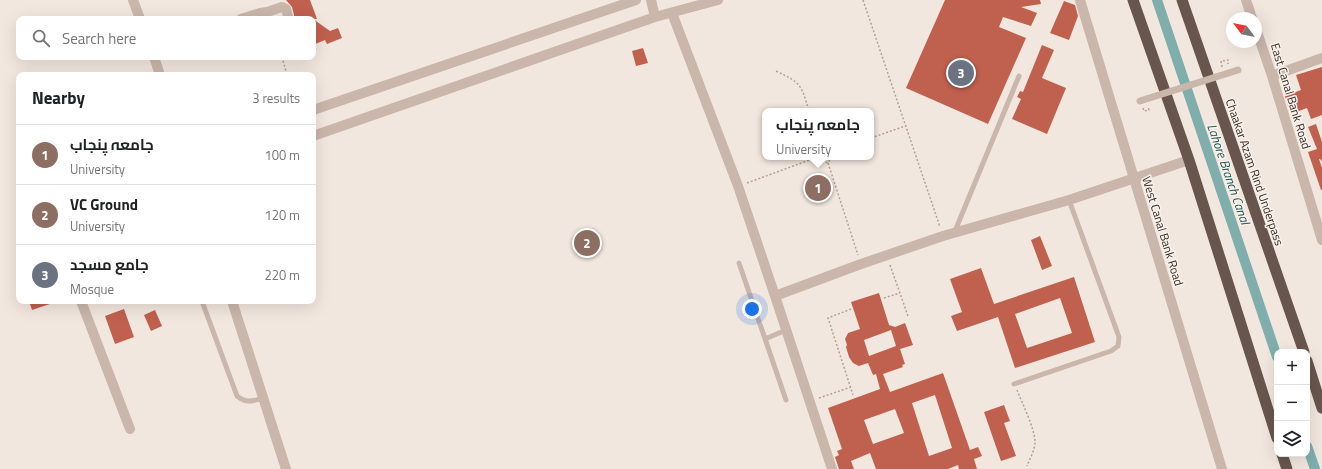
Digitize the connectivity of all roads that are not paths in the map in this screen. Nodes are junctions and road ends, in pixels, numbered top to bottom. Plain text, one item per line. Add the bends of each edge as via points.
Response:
1 (133, 0) edge
2 (636, 0) edge
3 (651, 0) edge
4 (718, 0) edge
5 (1080, 0) edge
6 (1133, 0) edge
7 (1182, 0) edge
8 (1246, 0) edge
9 (1250, 12) edge
10 (672, 13) junction
11 (139, 16) edge
12 (250, 16) edge
13 (268, 16) edge
14 (288, 16) dead end
15 (655, 17) junction
16 (1262, 47) edge
17 (1322, 58) edge
18 (155, 60) edge
19 (1238, 70) dead end
20 (159, 72) edge
21 (1019, 76) dead end
22 (1272, 76) junction
23 (1140, 101) dead end
24 (316, 109) edge
25 (316, 135) edge
26 (1188, 160) junction
27 (1133, 178) junction
28 (1069, 200) junction
29 (955, 232) junction
30 (1322, 240) edge
31 (739, 262) dead end
32 (775, 296) junction
33 (82, 304) edge
34 (203, 304) edge
35 (233, 304) edge
36 (786, 330) junction
37 (765, 339) junction
38 (1303, 349) edge
39 (1310, 370) edge
40 (1014, 384) road end
41 (264, 398) junction
42 (786, 400) dead end
43 (1322, 408) edge
44 (130, 429) dead end
45 (1274, 429) edge
46 (1283, 457) edge
47 (286, 469) edge
48 (832, 469) edge
49 (1222, 469) edge
50 (1287, 469) edge

1 - 11 street
2 - 24 street
3 - 15 street
4 - 10 street
5 - 27 street, West Canal Bank Road
6 - 26 highway
7 - 38 highway, Chaakar Azam Rind Underpass
8 - 9 street
10 - 15 street
10 - 32 street via 738,186
12 - 13 street via 260,13
13 - 14 street via 282,7 286,9
15 - 25 street
16 - 22 street, East Canal Bank Road
17 - 22 street
18 - 20 street
19 - 23 street, bridge
21 - 29 lane
22 - 30 street, East Canal Bank Road
26 - 27 street
26 - 45 highway
27 - 28 street
27 - 49 street, West Canal Bank Road
28 - 29 street
28 - 40 lane via 1119,337 1118,346 1111,351
29 - 32 street
31 - 37 lane
32 - 36 street
33 - 44 street
34 - 41 lane via 237,396 249,402
35 - 41 street
36 - 37 lane
36 - 48 street
37 - 42 lane
39 - 43 highway
41 - 47 street
46 - 50 highway

